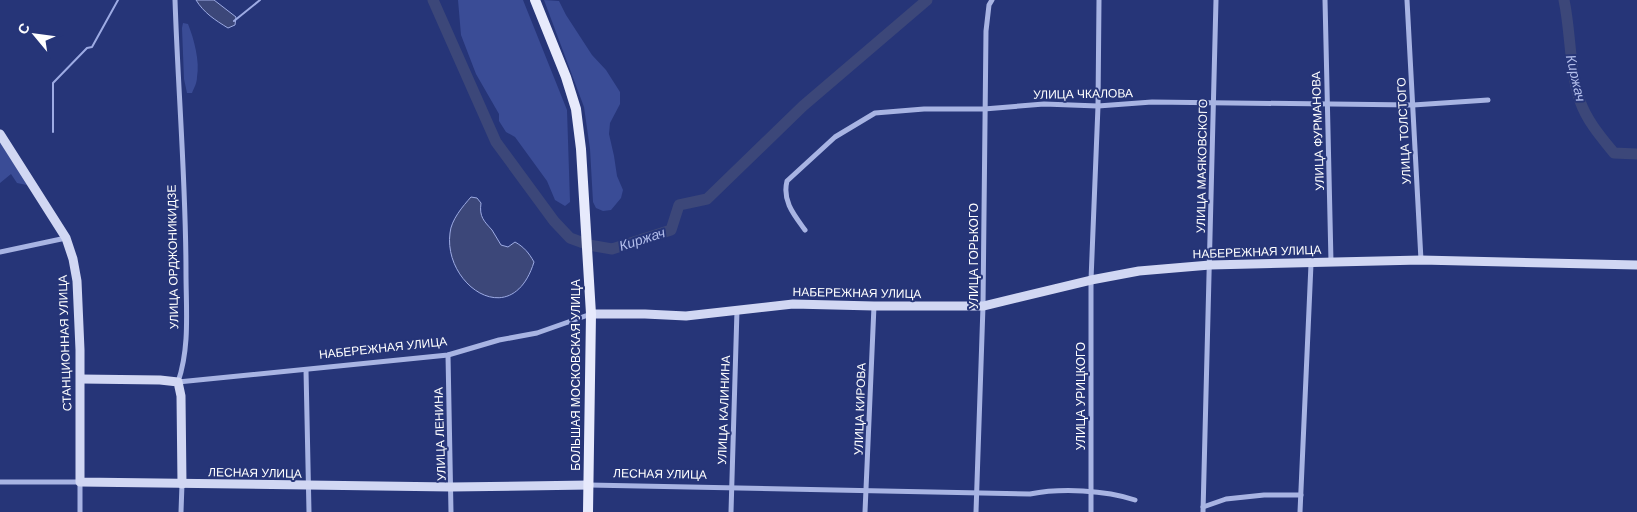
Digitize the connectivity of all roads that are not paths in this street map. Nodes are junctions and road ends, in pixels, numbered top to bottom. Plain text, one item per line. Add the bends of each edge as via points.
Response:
1 (175, 0) edge
2 (535, 0) edge
3 (992, 0) edge
4 (1099, 0) edge
5 (1216, 0) edge
6 (1325, 0) edge
7 (1407, 0) edge
8 (1488, 100) dead end
9 (1214, 102) junction
10 (1327, 105) junction
11 (1413, 105) junction
12 (1098, 106) junction
13 (984, 109) junction
14 (0, 134) edge
15 (804, 230) dead end
16 (66, 238) junction
17 (0, 252) edge
18 (1421, 260) junction
19 (1331, 262) junction
20 (1311, 264) junction
21 (1210, 265) junction
22 (1637, 265) edge
23 (1091, 280) junction
24 (874, 306) junction
25 (983, 306) junction
26 (737, 310) junction
27 (591, 314) junction
28 (448, 355) junction
29 (306, 370) junction
30 (81, 380) junction
31 (178, 382) junction
32 (0, 482) edge
33 (80, 482) junction
34 (182, 484) junction
35 (588, 485) junction
36 (310, 486) junction
37 (452, 487) junction
38 (732, 488) junction
39 (867, 491) junction
40 (1092, 492) junction
41 (977, 493) junction
42 (1301, 495) junction
43 (1136, 500) dead end
44 (1203, 510) edge
45 (80, 512) edge
46 (182, 512) edge
47 (309, 512) edge
48 (451, 512) edge
49 (588, 512) edge
50 (731, 512) edge
51 (866, 512) edge
52 (976, 512) edge
53 (1092, 512) edge
54 (1300, 512) edge

1 - 31 street, УЛИЦА ОРДЖОНИКИДЗЕ via 186,234 187,340
2 - 27 main road, БОЛЬШАЯ МОСКОВСКАЯ УЛИЦА via 576,109 582,148
3 - 13 street, УЛИЦА ГОРЬКОГО via 986,31
4 - 12 street, УЛИЦА УРИЦКОГО
5 - 9 street, УЛИЦА МАЯКОВСКОГО
6 - 10 street, УЛИЦА ФУРМАНОВА
7 - 11 street, УЛИЦА ТОЛСТОГО
8 - 11 street, УЛИЦА ЧКАЛОВА
9 - 10 street, УЛИЦА ЧКАЛОВА
9 - 12 street, УЛИЦА ЧКАЛОВА
9 - 21 street, УЛИЦА МАЯКОВСКОГО
10 - 11 street, УЛИЦА ЧКАЛОВА
10 - 19 street, УЛИЦА ФУРМАНОВА
11 - 18 street, УЛИЦА ТОЛСТОГО
12 - 13 street, УЛИЦА ЧКАЛОВА via 1044,104
12 - 23 street, УЛИЦА УРИЦКОГО
13 - 15 street, УЛИЦА ЧКАЛОВА via 876,113 835,137 787,182 786,197
13 - 25 street, УЛИЦА ГОРЬКОГО
14 - 16 main road, СТАНЦИОННАЯ УЛИЦА
16 - 17 street
16 - 30 main road, СТАНЦИОННАЯ УЛИЦА via 77,281
18 - 19 main road, НАБЕРЕЖНАЯ УЛИЦА
18 - 22 main road, НАБЕРЕЖНАЯ УЛИЦА
19 - 20 main road, НАБЕРЕЖНАЯ УЛИЦА
20 - 21 main road, НАБЕРЕЖНАЯ УЛИЦА
20 - 42 street
21 - 23 main road, НАБЕРЕЖНАЯ УЛИЦА via 1139,271
21 - 44 street, УЛИЦА МАЯКОВСКОГО
23 - 25 main road, НАБЕРЕЖНАЯ УЛИЦА
23 - 40 street, УЛИЦА УРИЦКОГО
24 - 25 main road, НАБЕРЕЖНАЯ УЛИЦА
24 - 26 main road, НАБЕРЕЖНАЯ УЛИЦА via 793,304
24 - 39 street, УЛИЦА КИРОВА
25 - 41 street, УЛИЦА ГОРЬКОГО
26 - 27 main road, НАБЕРЕЖНАЯ УЛИЦА via 686,316
26 - 38 street, УЛИЦА КАЛИНИНА
27 - 28 street, НАБЕРЕЖНАЯ УЛИЦА via 537,333
27 - 35 main road, БОЛЬШАЯ МОСКОВСКАЯ УЛИЦА
28 - 29 street, НАБЕРЕЖНАЯ УЛИЦА
28 - 37 street, УЛИЦА ЛЕНИНА
29 - 31 street, НАБЕРЕЖНАЯ УЛИЦА
29 - 36 street
30 - 31 main road, НАБЕРЕЖНАЯ УЛИЦА
30 - 33 main road, СТАНЦИОННАЯ УЛИЦА
31 - 34 main road, УЛИЦА ОРДЖОНИКИДЗЕ
32 - 33 street
33 - 34 main road, ЛЕСНАЯ УЛИЦА
33 - 45 street, СТАНЦИОННАЯ УЛИЦА
34 - 36 main road, ЛЕСНАЯ УЛИЦА
34 - 46 street, УЛИЦА ОРДЖОНИКИДЗЕ
35 - 37 main road, ЛЕСНАЯ УЛИЦА
35 - 38 street, ЛЕСНАЯ УЛИЦА
35 - 49 main road, БОЛЬШАЯ МОСКОВСКАЯ УЛИЦА
36 - 37 main road, ЛЕСНАЯ УЛИЦА
36 - 47 street
37 - 48 street, УЛИЦА ЛЕНИНА
38 - 39 street, ЛЕСНАЯ УЛИЦА
38 - 50 street, УЛИЦА КАЛИНИНА
39 - 41 street, ЛЕСНАЯ УЛИЦА
39 - 51 street, УЛИЦА КИРОВА
40 - 41 street, ЛЕСНАЯ УЛИЦА
40 - 43 street, ЛЕСНАЯ УЛИЦА
40 - 53 street, УЛИЦА УРИЦКОГО
41 - 52 street, УЛИЦА ГОРЬКОГО
42 - 44 street via 1226,499
42 - 54 street

